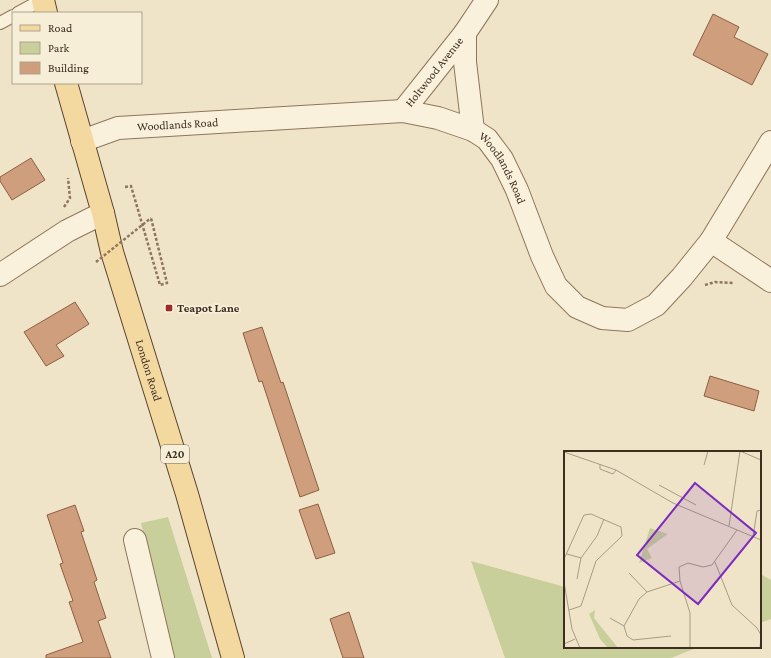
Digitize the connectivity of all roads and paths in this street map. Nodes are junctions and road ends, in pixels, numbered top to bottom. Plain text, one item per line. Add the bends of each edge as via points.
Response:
1 (42, 0) edge
2 (486, 0) edge
3 (20, 12) edge
4 (46, 12) edge
5 (12, 17) edge
6 (0, 23) edge
7 (465, 33) junction
8 (66, 84) edge
9 (403, 111) junction
10 (473, 130) junction
11 (82, 140) junction
12 (771, 142) edge
13 (68, 174) dead end
14 (125, 187) dead end
15 (102, 213) junction
16 (68, 231) junction
17 (711, 241) junction
18 (96, 262) dead end
19 (0, 275) edge
20 (771, 281) edge
21 (739, 283) dead end
22 (703, 286) dead end
23 (135, 540) dead end
24 (163, 658) edge
25 (233, 658) edge

1 - 3 lane
1 - 4 main road
2 - 7 street, Holtwood Avenue
5 - 6 lane
7 - 9 street, Holtwood Avenue
7 - 10 street, Holtwood Avenue via 465,62
8 - 11 main road, London Road / A20
9 - 10 street, Woodlands Road via 438,118
9 - 11 street, Woodlands Road via 118,128
10 - 17 street, Woodlands Road via 487,139 502,158 556,286 577,307 602,318 628,320 656,305
11 - 15 main road, London Road / A20
12 - 17 street, Woodlands Road
13 - 16 path via 70,198 60,214
14 - 18 path, bridge via 132,186 142,224 145,232 160,284 167,283 151,218 145,223 139,228 132,233 102,258
15 - 16 street
15 - 25 main road, London Road / A20 via 187,494
16 - 19 street
17 - 20 street
21 - 22 path via 715,282
23 - 24 street

